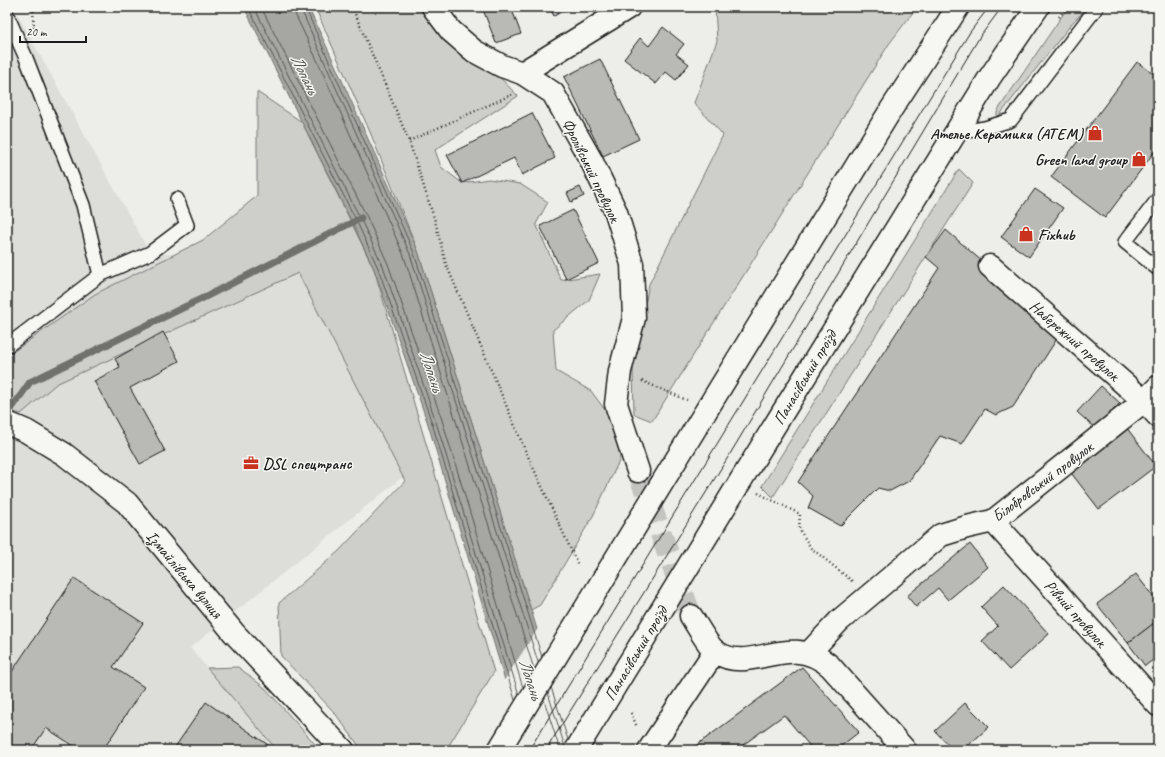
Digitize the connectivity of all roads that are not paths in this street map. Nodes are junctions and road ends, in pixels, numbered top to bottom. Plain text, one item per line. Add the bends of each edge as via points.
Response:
1 (433, 7) edge
2 (629, 7) edge
3 (958, 7) edge
4 (1038, 7) edge
5 (1097, 7) edge
6 (7, 15) edge
7 (522, 73) junction
8 (955, 133) junction
9 (177, 199) dead end
10 (1158, 199) edge
11 (990, 266) dead end
12 (1158, 269) edge
13 (100, 275) junction
14 (7, 346) edge
15 (1153, 401) edge
16 (17, 427) edge
17 (638, 471) tunnel mouth
18 (993, 521) junction
19 (691, 616) tunnel mouth
20 (715, 651) junction
21 (809, 653) junction
22 (1158, 705) edge
23 (343, 750) edge
24 (499, 750) edge
25 (576, 750) edge
26 (649, 750) edge
27 (905, 750) edge

1 - 7 street, Фролівський провулок via 450,31 474,51
2 - 7 street
3 - 24 street, bridge via 700,404
4 - 8 street, Панасівський проїзд
5 - 8 lane via 1011,120
6 - 13 lane via 83,205
7 - 17 street, Фролівський провулок via 553,93 592,162 616,212 632,264 634,318 620,371 616,404
8 - 25 street, Панасівський проїзд, bridge
9 - 13 lane via 187,226 150,253
10 - 12 lane via 1125,242
11 - 15 street, Набережний провулок
13 - 14 lane
15 - 18 street, Білобровський провулок
16 - 23 street, Ізмайлівська вулиця via 64,454 127,503 234,633
18 - 21 street, Білобровський провулок via 941,535 839,621
18 - 22 street, Рівний провулок
19 - 20 street
20 - 21 street via 728,657 743,659 796,650
20 - 26 street
21 - 27 street via 830,666

